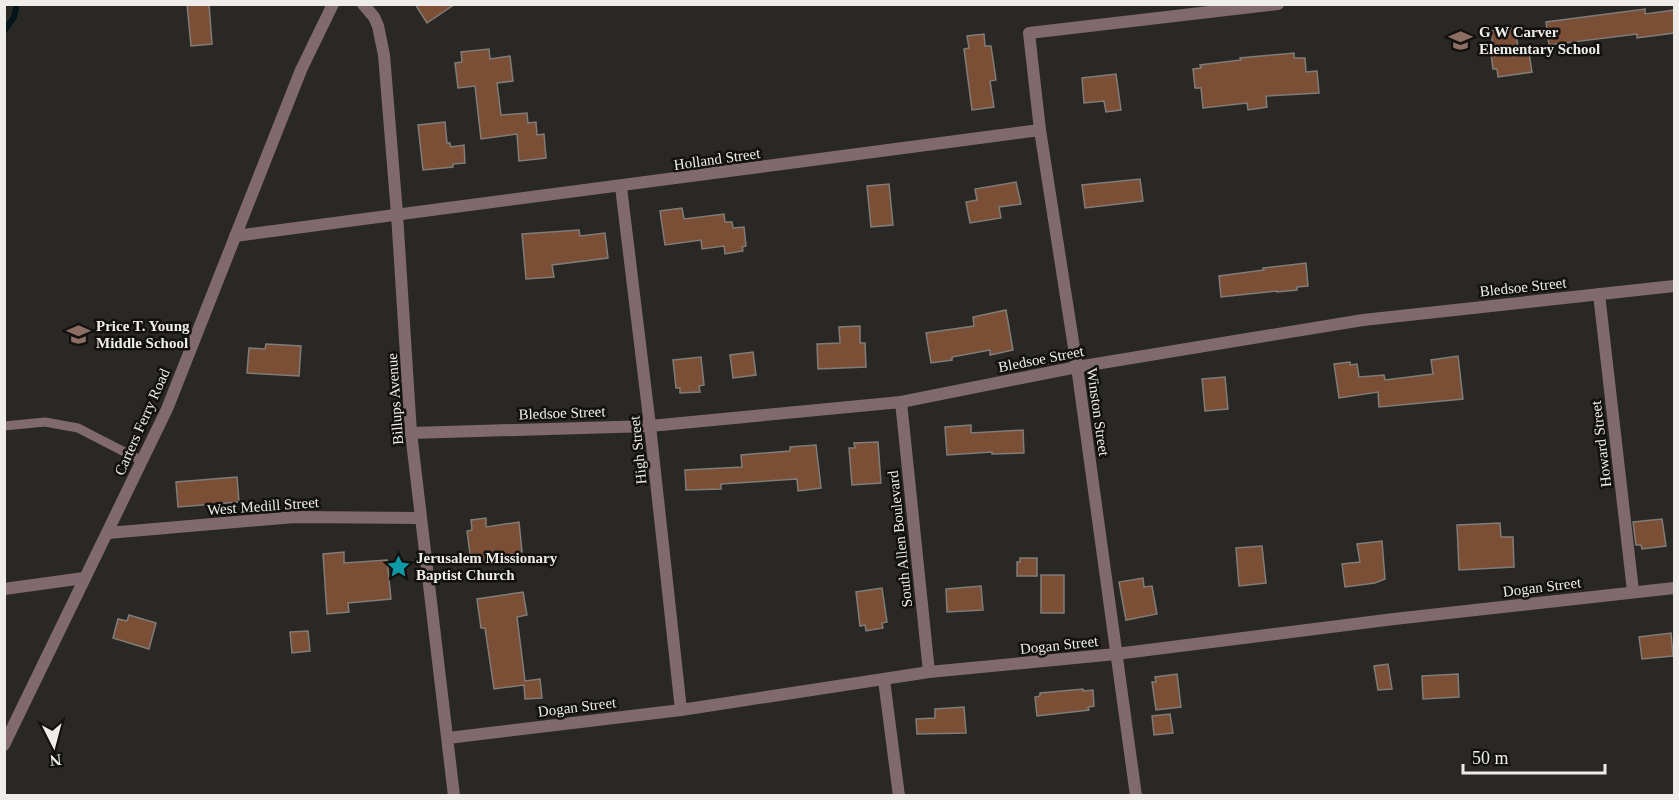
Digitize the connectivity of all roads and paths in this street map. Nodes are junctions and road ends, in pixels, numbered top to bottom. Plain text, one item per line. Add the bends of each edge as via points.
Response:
1 (333, 4) edge
2 (363, 4) edge
3 (1278, 4) edge
4 (1219, 8) edge
5 (1040, 130) junction
6 (621, 187) junction
7 (397, 214) junction
8 (235, 236) junction
9 (1674, 286) edge
10 (1599, 294) junction
11 (1077, 367) junction
12 (901, 402) junction
13 (4, 426) edge
14 (650, 426) junction
15 (411, 433) junction
16 (142, 461) junction
17 (421, 518) junction
18 (108, 533) junction
19 (84, 578) junction
20 (1674, 588) edge
21 (4, 589) edge
22 (1633, 591) junction
23 (1116, 654) junction
24 (929, 672) junction
25 (884, 680) junction
26 (681, 710) junction
27 (448, 738) junction
28 (4, 745) edge
29 (454, 795) edge
30 (899, 795) edge
31 (1136, 795) edge

1 - 8 street, Carters Ferry Road via 301,70
2 - 7 street, Billups Avenue via 378,26 384,55
3 - 4 street
4 - 5 street, Winston Street via 1029,33
5 - 6 street, Holland Street
5 - 11 street, Winston Street
6 - 7 street, Holland Street
6 - 14 street, High Street
7 - 8 street, Holland Street
7 - 15 street, Billups Avenue
8 - 16 street, Carters Ferry Road via 167,409
9 - 10 street, Bledsoe Street
10 - 11 street, Bledsoe Street via 1363,320
10 - 22 street, Howard Street
11 - 12 street, Bledsoe Street
11 - 23 street, Winston Street
12 - 14 street, Bledsoe Street
12 - 24 street, South Allen Boulevard
13 - 16 lane via 45,423 78,428
14 - 15 street, Bledsoe Street
14 - 26 street, High Street
15 - 17 street, Billups Avenue
16 - 18 street, Carters Ferry Road
17 - 18 street, West Medill Street via 295,517
17 - 27 street, Billups Avenue
18 - 19 street, Carters Ferry Road
19 - 21 street
19 - 28 street, Carters Ferry Road
20 - 22 street, Dogan Street
22 - 23 street, Dogan Street
23 - 24 street, Dogan Street
23 - 31 street, Winston Street
24 - 25 street, Dogan Street
25 - 26 street, Dogan Street
25 - 30 street
26 - 27 street, Dogan Street
27 - 29 street, Billups Avenue

